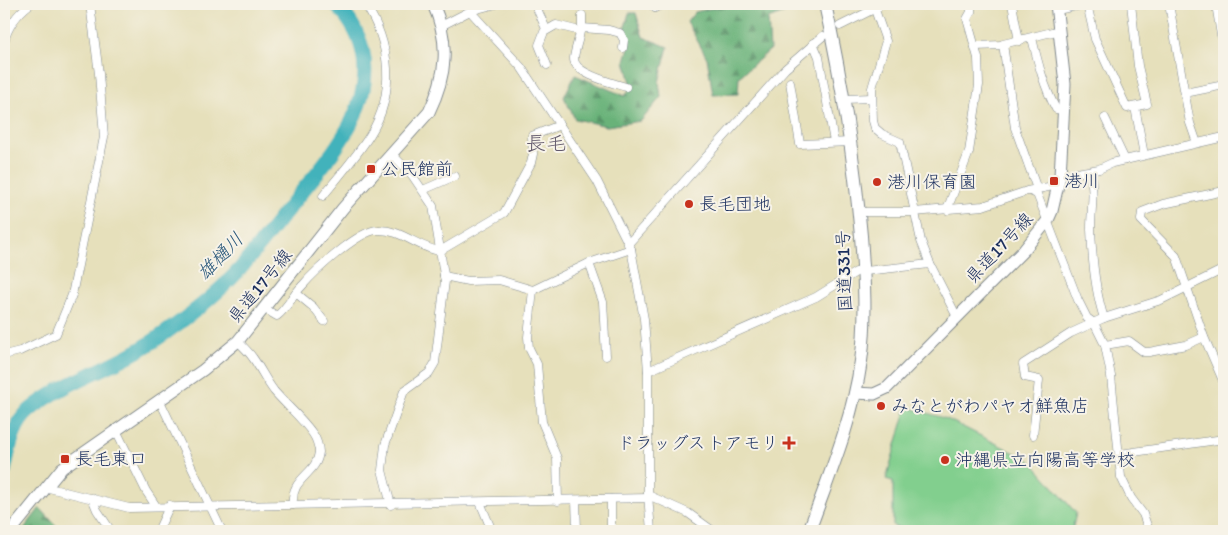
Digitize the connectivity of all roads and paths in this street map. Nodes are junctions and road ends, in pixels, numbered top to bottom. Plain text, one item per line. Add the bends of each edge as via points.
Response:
1 (30, 4) edge
2 (90, 4) edge
3 (365, 4) edge
4 (433, 4) edge
5 (496, 4) edge
6 (535, 4) edge
7 (652, 4) edge
8 (663, 4) edge
9 (825, 4) edge
10 (884, 4) edge
11 (971, 4) edge
12 (1012, 4) edge
13 (1086, 4) edge
14 (1131, 4) edge
15 (1169, 4) edge
16 (1216, 4) edge
17 (1057, 7) edge
18 (475, 8) edge
19 (874, 8) junction
20 (582, 14) dead end
21 (441, 26) junction
22 (840, 26) dead end
23 (546, 29) junction
24 (581, 30) junction
25 (1060, 30) junction
26 (1221, 35) dead end
27 (823, 36) dead end
28 (1032, 38) junction
29 (1019, 41) junction
30 (4, 42) edge
31 (813, 43) junction
32 (1003, 45) junction
33 (975, 46) junction
34 (623, 48) dead end
35 (547, 66) dead end
36 (790, 82) dead end
37 (1224, 85) edge
38 (626, 87) dead end
39 (1185, 92) junction
40 (871, 98) junction
41 (845, 99) junction
42 (1135, 107) junction
43 (1064, 110) junction
44 (1105, 118) dead end
45 (560, 125) junction
46 (1224, 136) edge
47 (834, 142) junction
48 (851, 142) junction
49 (1197, 143) junction
50 (392, 154) junction
51 (1144, 155) junction
52 (1125, 160) junction
53 (1090, 171) junction
54 (455, 176) dead end
55 (1060, 181) junction
56 (423, 190) junction
57 (1034, 190) junction
58 (1224, 191) edge
59 (323, 196) dead end
60 (947, 210) junction
61 (859, 212) junction
62 (914, 212) junction
63 (1048, 220) junction
64 (630, 246) junction
65 (440, 251) junction
66 (589, 262) junction
67 (930, 264) junction
68 (1224, 269) edge
69 (864, 270) junction
70 (444, 276) junction
71 (1186, 288) junction
72 (533, 290) junction
73 (296, 293) junction
74 (265, 309) junction
75 (957, 317) junction
76 (1104, 318) junction
77 (324, 321) dead end
78 (1094, 323) junction
79 (1204, 337) junction
80 (238, 341) junction
81 (1105, 346) junction
82 (4, 355) edge
83 (606, 356) dead end
84 (648, 371) junction
85 (1224, 384) edge
86 (855, 392) junction
87 (159, 399) junction
88 (116, 430) junction
89 (1033, 435) dead end
90 (1224, 438) edge
91 (1120, 454) junction
92 (45, 486) junction
93 (649, 497) junction
94 (92, 498) junction
95 (611, 499) junction
96 (558, 500) junction
97 (576, 500) junction
98 (480, 502) junction
99 (209, 504) junction
100 (392, 504) junction
101 (170, 505) junction
102 (293, 505) junction
103 (156, 506) junction
104 (11, 531) edge
105 (111, 531) edge
106 (158, 531) edge
107 (222, 531) edge
108 (492, 531) edge
109 (577, 531) edge
110 (611, 531) edge
111 (651, 531) edge
112 (713, 531) edge
113 (809, 531) edge
114 (1149, 531) edge

1 - 30 street via 11,23
2 - 82 street via 100,74 104,137 72,295 56,334
3 - 59 street via 380,30 386,53 388,68 383,105 370,135
4 - 21 main road, 県道17号線
5 - 18 street
6 - 23 street
7 - 8 street via 654,8
9 - 41 highway, 国道331号
10 - 19 street
11 - 33 street via 972,12 967,18
12 - 29 street
13 - 17 street
13 - 42 street via 1116,88 1127,108
14 - 42 street via 1138,66 1147,104
15 - 39 street
16 - 26 street
17 - 25 main road, 県道17号線
18 - 21 street
18 - 45 street via 521,67
19 - 22 street
19 - 40 street via 886,41 874,74
20 - 24 street
21 - 50 main road, 県道17号線 via 444,67 438,93 429,112
23 - 24 street via 556,25
23 - 35 street via 539,45
24 - 34 street via 620,33 624,40
24 - 38 street via 574,59 576,65 586,74
25 - 28 street
25 - 43 main road, 県道17号線
27 - 31 street
28 - 29 street
28 - 43 street via 1052,101 1056,109
29 - 32 street
31 - 47 street via 819,57
31 - 64 street via 786,69
32 - 33 street
32 - 57 street via 1016,128
33 - 60 street via 979,85 969,152
36 - 47 street via 800,144
37 - 39 street
39 - 49 street
40 - 41 street
40 - 62 street via 876,128 900,142
41 - 48 highway, 国道331号
42 - 51 street
43 - 55 main road, 県道17号線
44 - 52 street
45 - 64 street via 597,181
45 - 65 street via 532,136 534,154 531,163 504,213
46 - 49 street
47 - 48 street
48 - 61 highway, 国道331号
49 - 51 street
50 - 56 street
50 - 74 main road, 県道17号線 via 343,208
51 - 52 street
52 - 53 street
53 - 55 street
53 - 76 street via 1094,198 1091,228 1097,288
54 - 56 street
55 - 57 street
55 - 63 main road, 県道17号線
56 - 65 street via 433,206
57 - 60 street via 983,206
57 - 63 street
58 - 71 street via 1163,204 1142,212 1142,220 1176,256
60 - 62 street
61 - 62 street
61 - 69 highway, 国道331号
62 - 67 street
63 - 75 main road, 県道17号線 via 1024,250
63 - 78 street via 1078,300 1087,318
64 - 66 street
64 - 84 street via 644,319
65 - 70 street
65 - 73 street via 402,235 372,231 355,239
66 - 72 street
66 - 83 street via 603,302
67 - 69 street via 895,270
67 - 75 street
68 - 71 street
69 - 84 street via 816,297
69 - 86 highway, 国道331号 via 862,356
70 - 72 street via 468,281 499,280
70 - 100 street via 444,302 435,363 429,373 404,392 385,445 382,470
71 - 76 street via 1150,304
71 - 79 street
72 - 96 street via 529,348 537,364 542,422 557,458
73 - 74 street via 277,316
73 - 77 street
74 - 80 main road, 県道17号線
75 - 86 main road, 県道17号線 via 881,393
76 - 78 street
78 - 81 street
78 - 89 street via 1055,341 1023,364 1025,377 1039,380
79 - 81 street via 1186,345 1149,352 1144,352 1130,341
79 - 85 street
80 - 87 main road, 県道17号線
80 - 102 street via 317,443 319,451 314,466 296,484
81 - 91 street via 1112,376
84 - 93 street
86 - 113 highway, 国道331号
87 - 88 main road, 県道17号線
87 - 99 street
88 - 92 main road, 県道17号線 via 75,458
88 - 103 street
90 - 91 street
91 - 114 street via 1121,477
92 - 94 street
92 - 104 main road, 県道17号線
93 - 95 street
93 - 111 street
93 - 112 street via 688,513
94 - 103 street via 129,508
94 - 105 street via 96,510
95 - 97 street
95 - 110 street
96 - 97 street
96 - 98 street
97 - 109 street
98 - 100 street
98 - 108 street
99 - 101 street
99 - 102 street
99 - 107 street
100 - 102 street
101 - 103 street
101 - 106 street

